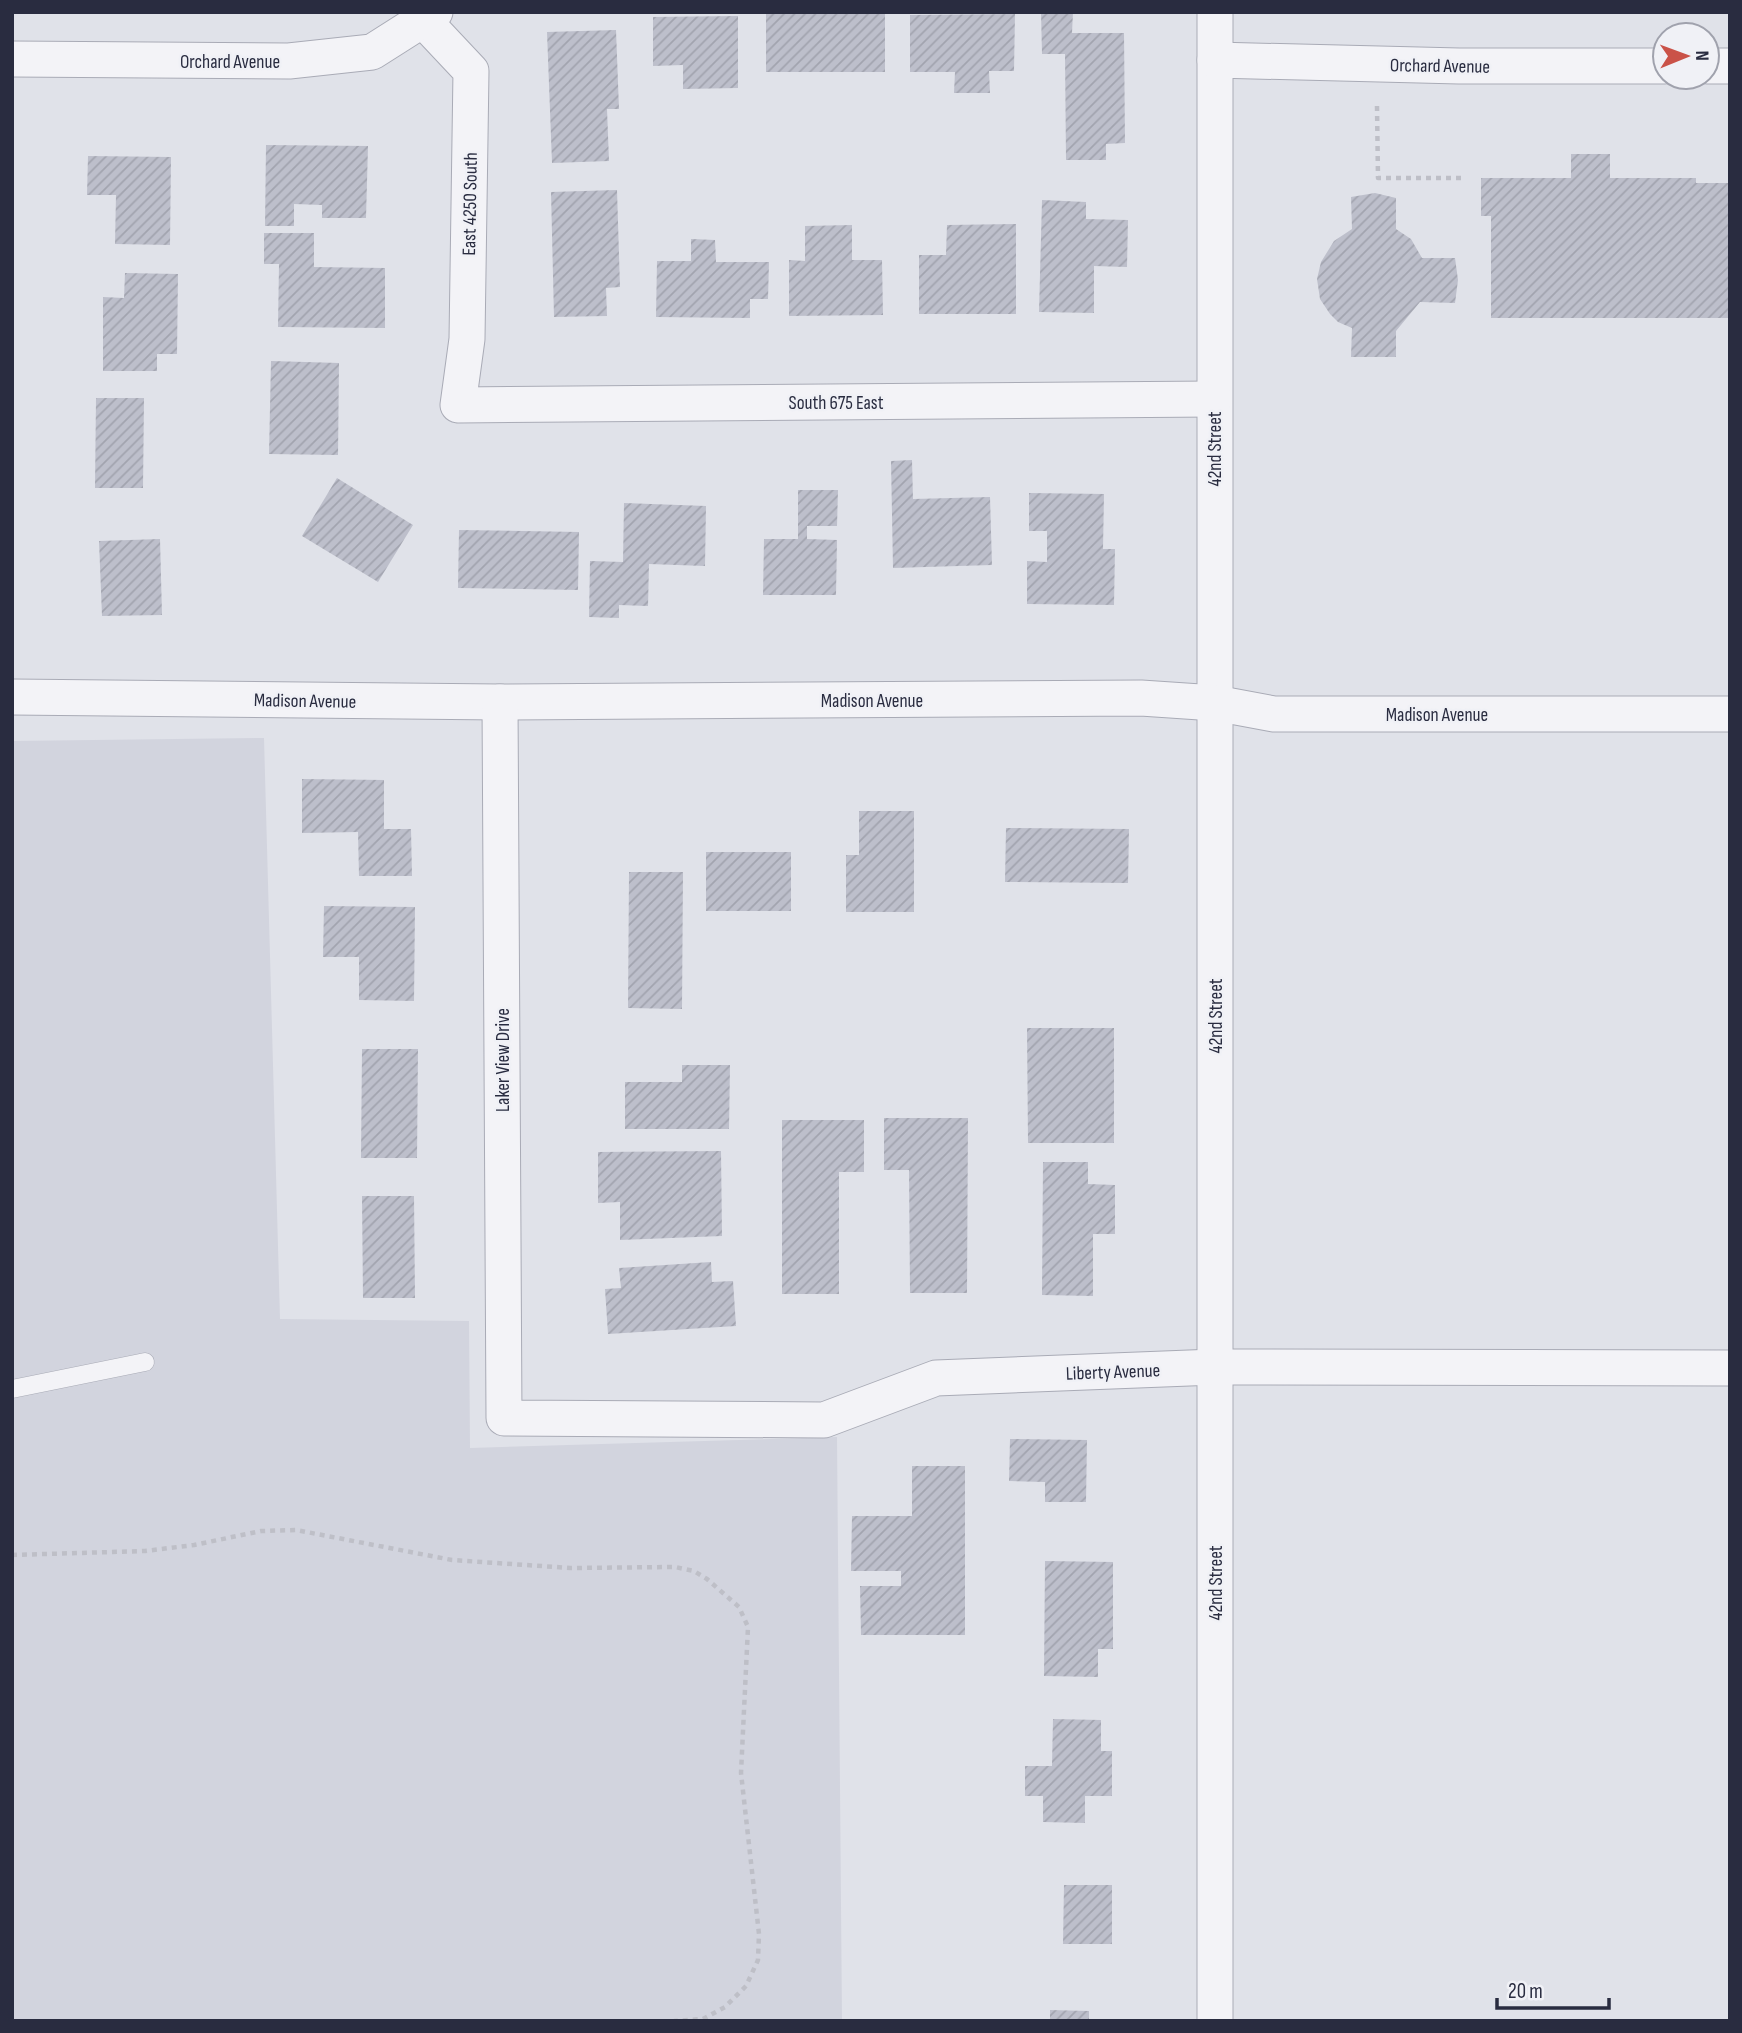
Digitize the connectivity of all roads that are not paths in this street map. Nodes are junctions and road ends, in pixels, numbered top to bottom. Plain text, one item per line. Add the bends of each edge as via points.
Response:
1 (1214, 12) edge
2 (429, 17) edge
3 (12, 59) edge
4 (1215, 60) junction
5 (1651, 66) edge
6 (1214, 399) junction
7 (458, 405) joint
8 (12, 697) edge
9 (500, 702) junction
10 (1215, 703) junction
11 (1730, 714) edge
12 (145, 1362) dead end
13 (1215, 1367) junction
14 (1730, 1368) edge
15 (12, 1389) edge
16 (503, 1418) joint
17 (1215, 2021) edge

1 - 4 street, 42nd Street
2 - 3 street, Orchard Avenue via 372,52 289,61
2 - 7 street, East 4250 South via 471,71 467,339
4 - 5 street, Orchard Avenue
4 - 6 street, 42nd Street
6 - 7 street, South 675 East
6 - 10 street, 42nd Street
8 - 9 street, Madison Avenue
9 - 10 street, Madison Avenue via 1142,698
9 - 16 street, Laker View Drive
10 - 11 street, Madison Avenue via 1274,714
10 - 13 street, 42nd Street
12 - 15 lane
13 - 14 street, Liberty Avenue
13 - 16 street, Liberty Avenue via 936,1378 824,1420
13 - 17 street, 42nd Street

